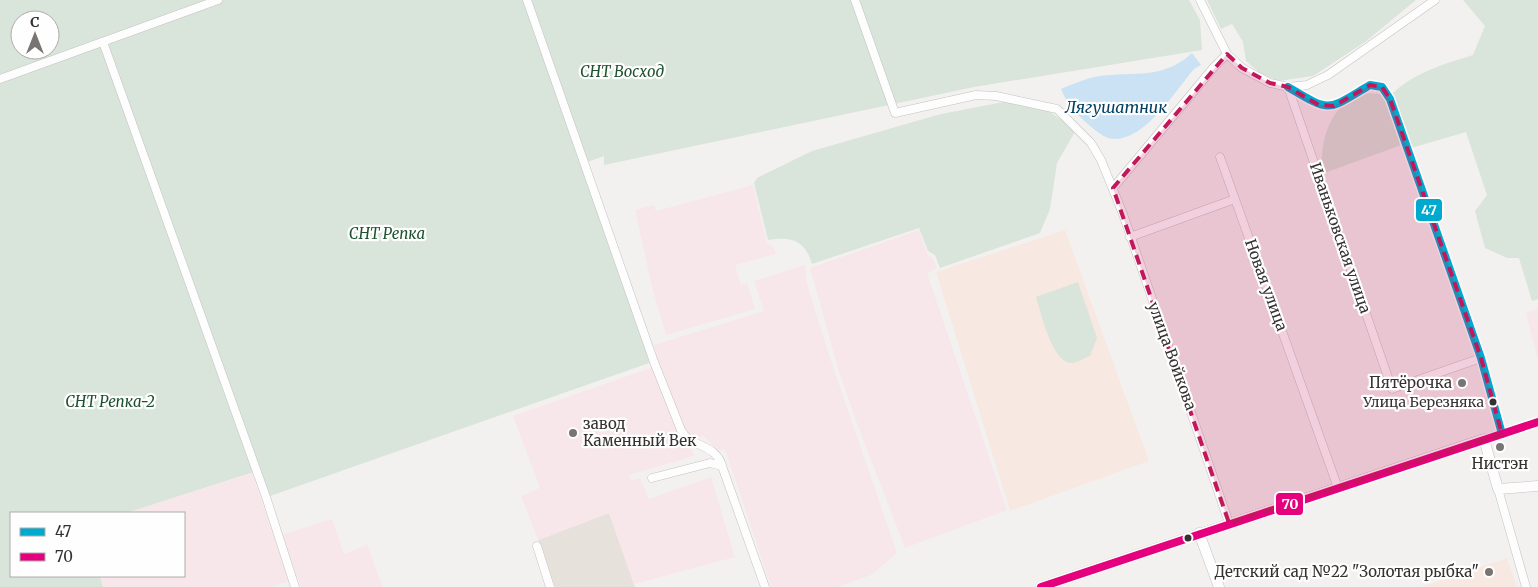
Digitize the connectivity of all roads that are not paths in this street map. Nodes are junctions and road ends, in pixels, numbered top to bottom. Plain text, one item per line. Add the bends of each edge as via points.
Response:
1 (218, 0) edge
2 (527, 0) edge
3 (855, 0) edge
4 (1200, 0) edge
5 (1435, 0) edge
6 (103, 42) junction
7 (1227, 54) junction
8 (0, 78) edge
9 (1288, 86) junction
10 (1220, 157) dead end
11 (1113, 188) junction
12 (1235, 199) junction
13 (1130, 237) junction
14 (1481, 358) junction
15 (1538, 422) edge
16 (1502, 434) junction
17 (1484, 439) junction
18 (724, 469) junction
19 (652, 478) dead end
20 (1538, 486) edge
21 (1338, 488) junction
22 (1498, 489) junction
23 (1229, 523) junction
24 (1199, 533) junction
25 (537, 546) dead end
26 (295, 587) edge
27 (550, 587) edge
28 (765, 587) edge
29 (1040, 587) edge
30 (1219, 587) edge
31 (1526, 587) edge

1 - 6 street
2 - 18 street via 681,430 686,438 706,446 721,459
3 - 11 street, улица Войкова via 895,113 976,95 1057,109 1091,144
4 - 7 street
5 - 9 street via 1328,75 1306,85
6 - 8 street
6 - 26 street via 263,488
7 - 9 street via 1242,68 1270,83
7 - 11 street
9 - 14 street via 1319,105 1334,106 1370,85 1382,88 1390,99
9 - 14 street, Иваньковская улица via 1392,389
10 - 12 street, Новая улица
11 - 13 street, улица Войкова
12 - 13 street
12 - 21 street, Новая улица
13 - 23 street, улица Войкова
14 - 16 street
15 - 16 street
16 - 17 street
17 - 21 main road
17 - 22 main road
18 - 19 street via 719,464 710,463
18 - 28 street
20 - 22 main road
21 - 23 main road
22 - 31 street
23 - 24 main road
24 - 29 main road
24 - 30 main road
25 - 27 street

